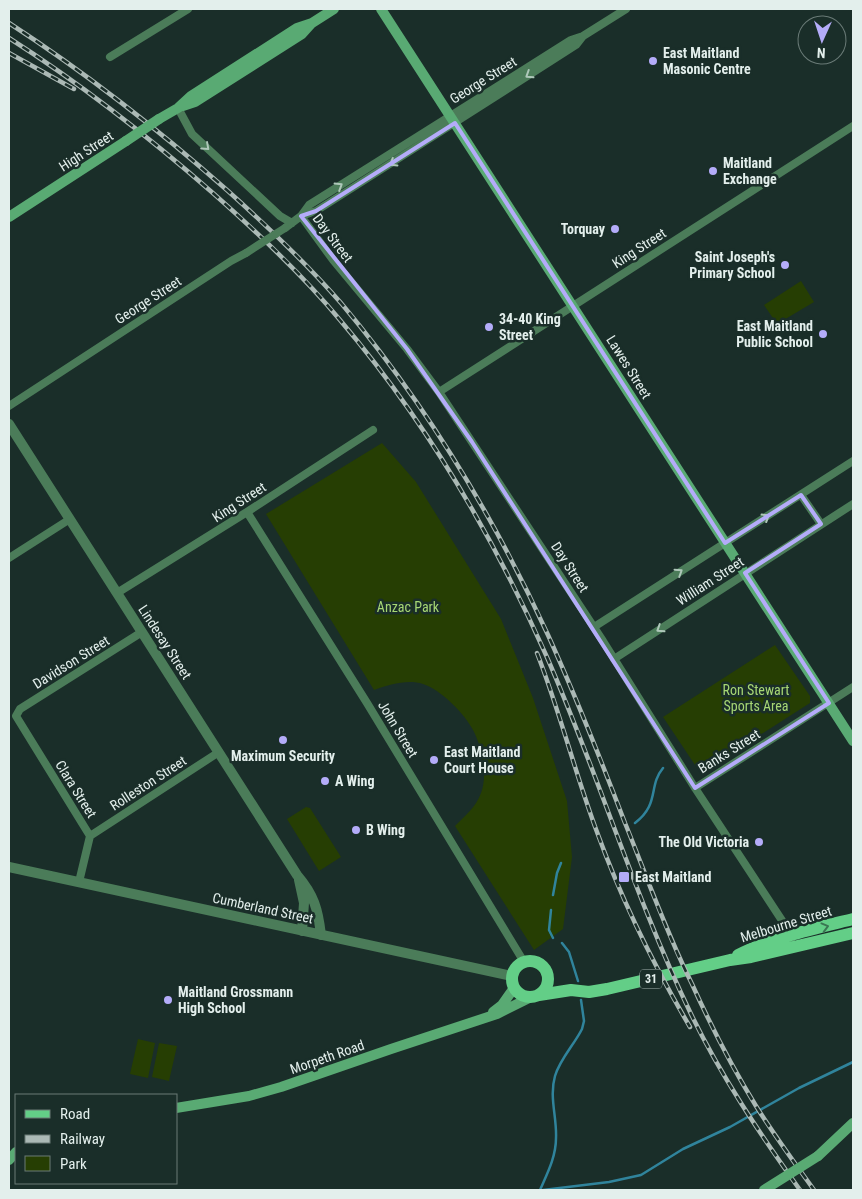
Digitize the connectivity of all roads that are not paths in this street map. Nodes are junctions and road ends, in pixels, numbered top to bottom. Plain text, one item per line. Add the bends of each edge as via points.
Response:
1 (188, 9) edge
2 (334, 9) edge
3 (381, 9) edge
4 (626, 9) edge
5 (110, 58) dead end
6 (178, 108) junction
7 (453, 119) junction
8 (853, 126) edge
9 (301, 216) junction
10 (9, 217) edge
11 (288, 226) junction
12 (574, 305) junction
13 (439, 392) junction
14 (9, 406) edge
15 (9, 424) edge
16 (372, 430) dead end
17 (853, 461) edge
18 (801, 495) junction
19 (853, 504) edge
20 (247, 512) junction
21 (70, 519) junction
22 (821, 524) junction
23 (725, 543) junction
24 (9, 558) edge
25 (745, 573) junction
26 (117, 593) junction
27 (594, 627) junction
28 (142, 632) junction
29 (614, 659) junction
30 (853, 687) edge
31 (829, 703) junction
32 (16, 716) joint
33 (853, 741) edge
34 (219, 752) junction
35 (695, 788) junction
36 (90, 836) junction
37 (9, 867) edge
38 (297, 875) junction
39 (79, 882) junction
40 (853, 919) edge
41 (302, 931) junction
42 (853, 933) edge
43 (321, 935) junction
44 (792, 942) junction
45 (524, 962) junction
46 (546, 970) junction
47 (513, 982) junction
48 (571, 990) junction
49 (534, 996) junction
50 (483, 1018) junction
51 (178, 1108) edge
52 (853, 1122) edge
53 (763, 1190) edge

1 - 5 street
2 - 6 main road, High Street via 297,28 191,96
3 - 7 main road, Lawes Street
4 - 7 street, George Street via 572,40
6 - 10 main road, High Street, bridge
6 -> 11 street, Day Street via 192,134
7 - 9 street, George Street via 309,205
7 - 12 main road, Lawes Street
8 - 12 street, King Street
9 - 11 street, George Street
9 - 13 street, Day Street
11 - 14 street, George Street, bridge
12 - 13 street, King Street
12 - 23 main road, Lawes Street
13 - 27 street, Day Street
15 - 21 street, Lindesay Street
16 - 20 street, King Street
17 - 18 street, William Street
18 - 22 street
23 -> 18 street, William Street
19 - 22 street, William Street
20 - 26 street, King Street
20 - 45 street, John Street
21 - 24 street
21 - 26 street, Lindesay Street
22 - 25 street, William Street
23 - 25 main road, Lawes Street
27 -> 23 street, William Street
25 -> 29 street, William Street
25 - 31 main road, Lawes Street
26 - 28 street, Lindesay Street
27 - 29 street, Day Street
28 - 32 street, Davidson Street via 20,709
28 - 34 street, Lindesay Street
29 - 35 street, Day Street
30 - 31 street, Banks Street
31 - 33 main road, Lawes Street
31 - 35 street, Banks Street
32 - 36 street, Clara Street
34 - 36 street, Rolleston Street
34 - 38 street, Lindesay Street
35 - 44 street, Day Street via 785,926
36 - 39 street, Clara Street
37 - 39 street, Cumberland Street
38 - 41 street, Lindesay Street via 304,903
38 - 43 street, Lindesay Street via 315,901
39 - 41 street, Cumberland Street
44 -> 40 main road, Melbourne Street / 31
41 - 43 street, Cumberland Street
42 - 44 main road, Melbourne Street / 31
43 - 47 street, Cumberland Street
44 - 48 main road, Melbourne Street / 31 via 751,957 608,989
45 - 46 main road via 537,962
45 - 47 main road, 31 via 517,967
46 - 48 main road
46 - 49 main road via 547,986
47 - 49 main road via 520,995
47 - 50 main road, Morpeth Road / 31 via 502,1005
48 - 49 main road, Melbourne Street / 31
49 - 50 main road, Morpeth Road / 31
50 - 51 main road, Morpeth Road / 31 via 265,1092
52 - 53 main road, bridge via 818,1156

